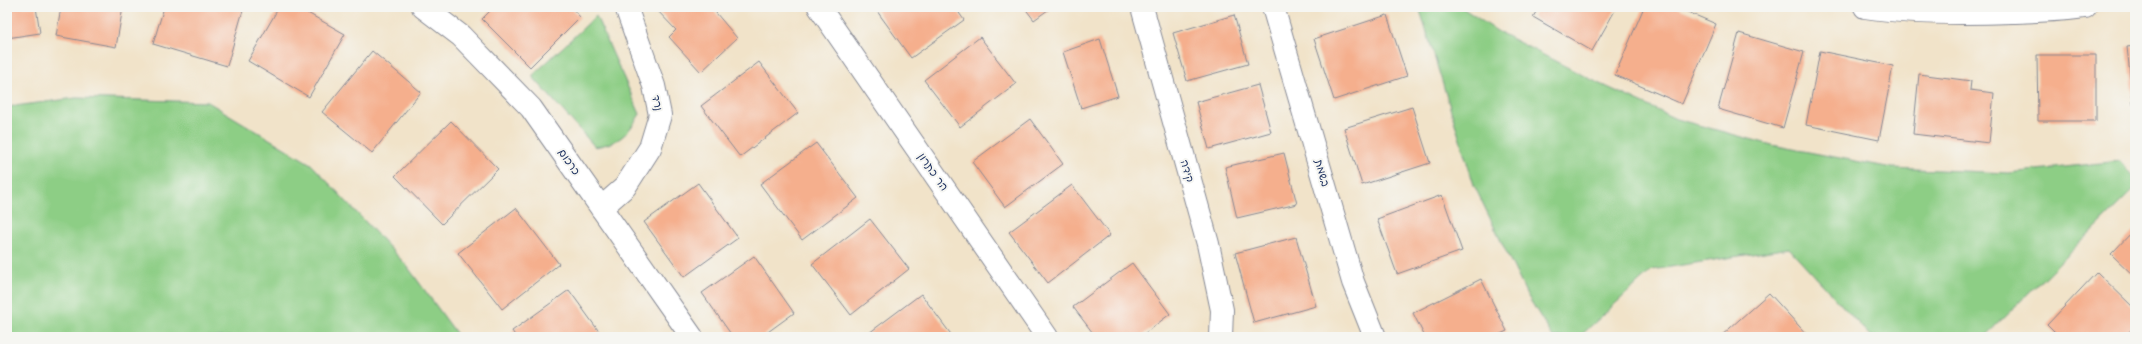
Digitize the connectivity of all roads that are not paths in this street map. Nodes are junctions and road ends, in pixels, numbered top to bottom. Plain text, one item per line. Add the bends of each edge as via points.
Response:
1 (423, 7) edge
2 (626, 7) edge
3 (819, 7) edge
4 (1142, 7) edge
5 (1274, 7) edge
6 (1865, 7) edge
7 (2085, 7) edge
8 (601, 208) junction
9 (692, 337) edge
10 (1047, 337) edge
11 (1221, 337) edge
12 (1375, 337) edge

1 - 8 street, כרכום via 461,36 531,108
2 - 8 street, נרד via 654,86 660,115 650,148 625,187
3 - 10 street, הר כתרון
4 - 11 street, קידה via 1208,244 1222,310
5 - 12 street, בשמת via 1353,282
6 - 7 street via 1893,11 1984,13
8 - 9 street, כרכום

